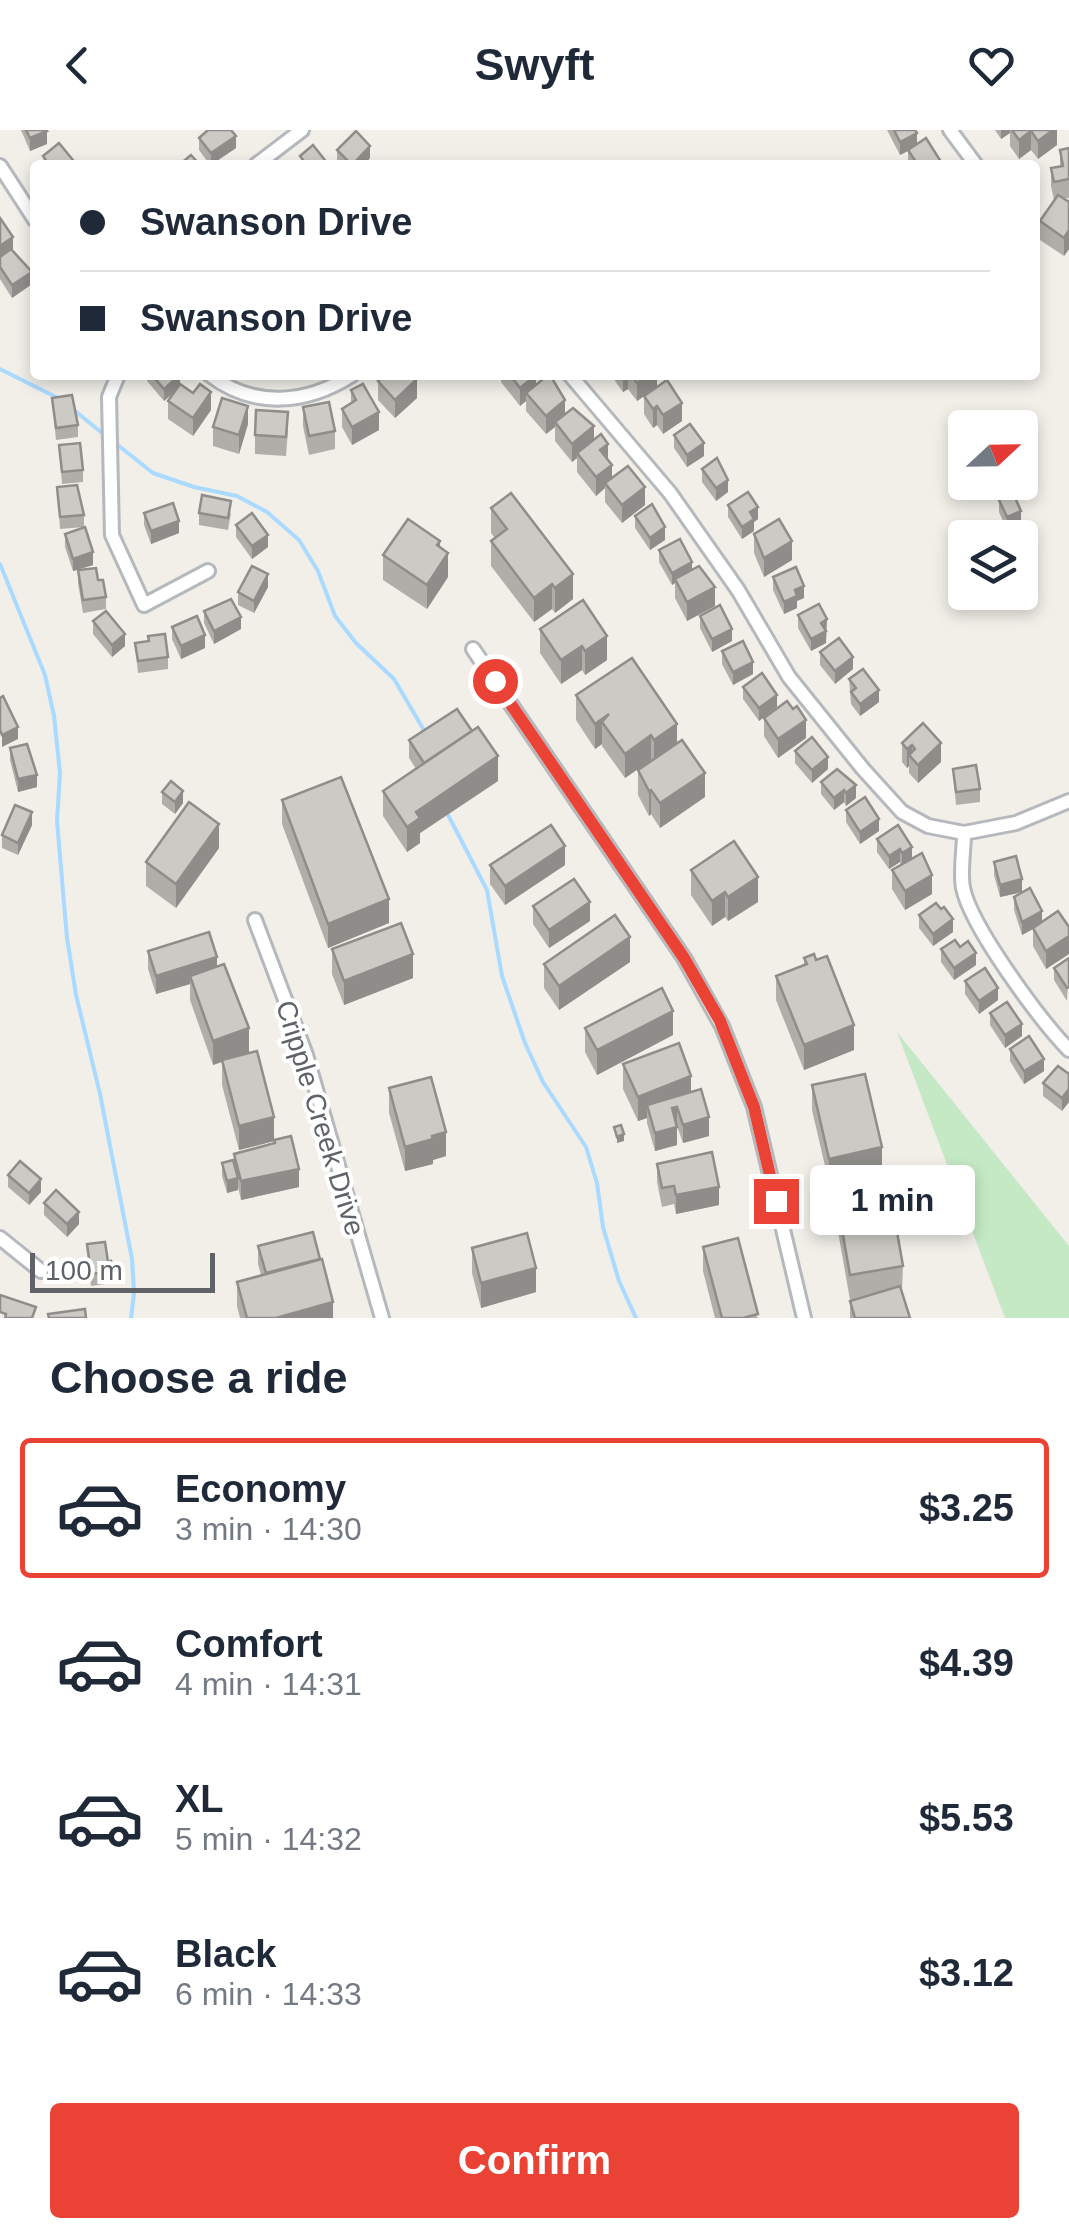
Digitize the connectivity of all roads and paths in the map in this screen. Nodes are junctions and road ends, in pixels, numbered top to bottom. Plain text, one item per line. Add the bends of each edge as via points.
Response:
1 (302, 130) edge
2 (950, 130) edge
3 (263, 160) edge
4 (972, 160) edge
5 (0, 166) edge
6 (30, 212) edge
7 (116, 380) edge
8 (217, 380) edge
9 (344, 380) edge
10 (574, 380) edge
11 (208, 571) dead end
12 (473, 649) dead end
13 (1069, 801) edge
14 (964, 833) junction
15 (255, 920) dead end
16 (1069, 1050) edge
17 (0, 1238) edge
18 (41, 1271) dead end
19 (382, 1318) edge
20 (804, 1318) edge

1 - 3 street
2 - 4 street
5 - 6 street
7 - 11 street via 110,397 112,535 144,605
8 - 9 street via 239,392 288,400
10 - 14 street via 670,493 789,677 862,769 902,812
12 - 20 street via 684,958 722,1026 754,1107
13 - 14 street via 1016,823
14 - 16 street via 963,887 978,923
15 - 19 street, Cripple Creek Drive via 306,1055
17 - 18 street

